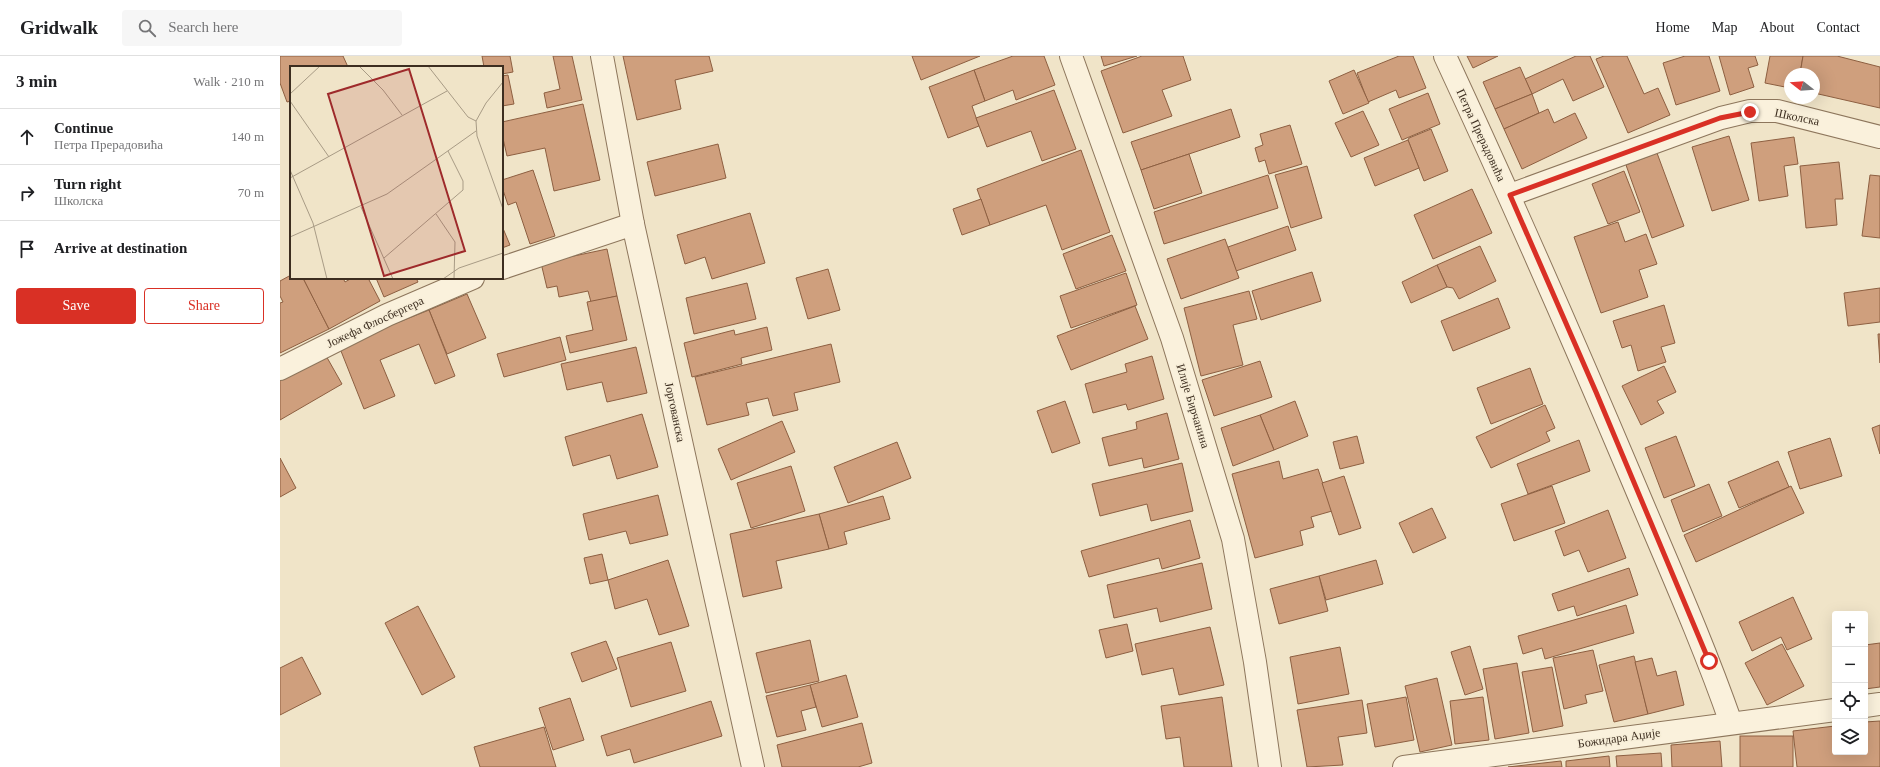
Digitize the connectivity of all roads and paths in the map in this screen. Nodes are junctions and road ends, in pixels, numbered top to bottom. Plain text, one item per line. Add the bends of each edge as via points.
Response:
1 (602, 56) edge
2 (1070, 56) edge
3 (1445, 56) edge
4 (1880, 137) edge
5 (1510, 195) junction
6 (633, 224) junction
7 (503, 268) edge
8 (471, 279) edge
9 (280, 369) edge
10 (1880, 704) edge
11 (1868, 706) edge
12 (1832, 710) edge
13 (1731, 723) junction
14 (753, 767) edge
15 (1270, 767) edge
16 (1404, 767) edge

1 - 6 street, Јоргованска
2 - 15 street, Илије Бирчанина via 1172,338 1234,539 1256,662
3 - 5 street, Петра Прерадовића
4 - 5 street, Школска via 1777,111 1750,112 1720,118
5 - 13 street, Петра Прерадовића via 1703,646
6 - 7 street
6 - 14 street, Јоргованска
8 - 9 street, Јожефа Флосбергера via 387,315
10 - 11 street
12 - 13 street, Божидара Аџије
13 - 16 street, Божидара Аџије

